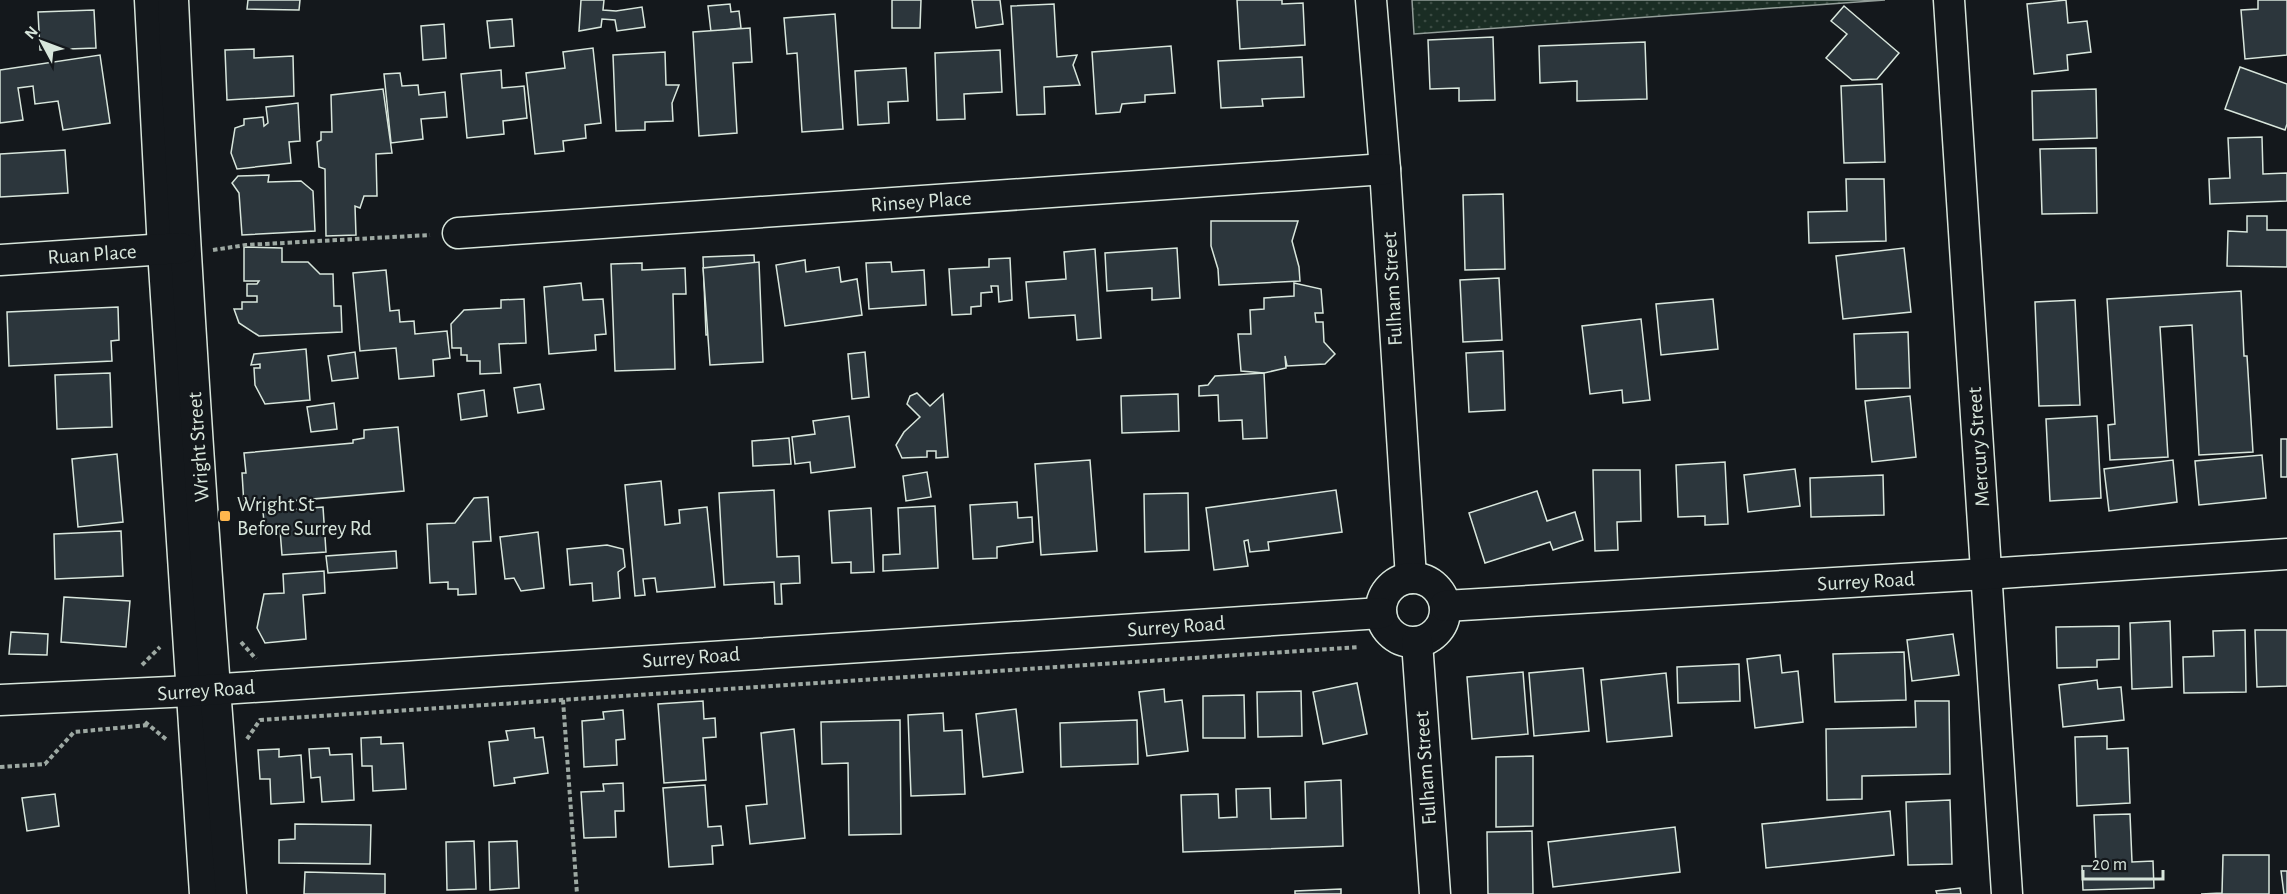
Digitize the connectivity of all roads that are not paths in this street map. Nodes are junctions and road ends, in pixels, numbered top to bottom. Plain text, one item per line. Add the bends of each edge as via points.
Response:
1 (150, 0) edge
2 (173, 0) edge
3 (1371, 0) edge
4 (1949, 0) edge
5 (1385, 169) junction
6 (458, 233) road end
7 (177, 251) junction
8 (0, 260) edge
9 (2287, 554) edge
10 (1986, 574) junction
11 (1411, 578) junction
12 (1445, 606) junction
13 (1381, 613) junction
14 (1417, 642) junction
15 (203, 690) junction
16 (0, 700) edge
17 (207, 744) junction
18 (205, 894) edge
19 (231, 894) edge
20 (1435, 894) edge
21 (2007, 894) edge

1 - 7 street, Wright Street
2 - 7 street, Wright Street
3 - 5 street, Fulham Street
4 - 10 street, Mercury Street
5 - 6 street, Rinsey Place
5 - 11 street, Fulham Street
7 - 8 street, Ruan Place
7 - 15 street, Wright Street
9 - 10 street, Surrey Road
10 - 12 street, Surrey Road
10 - 21 street, Mercury Street
11 - 12 street via 1434,585
11 - 13 street via 1389,590
12 - 14 street via 1445,616 1436,633
13 - 14 street via 1384,623 1398,638
13 - 15 street, Surrey Road
14 - 20 street, Fulham Street
15 - 16 street, Surrey Road
15 - 17 street, Wright Street
17 - 18 street, Wright Street
17 - 19 street, Wright Street

